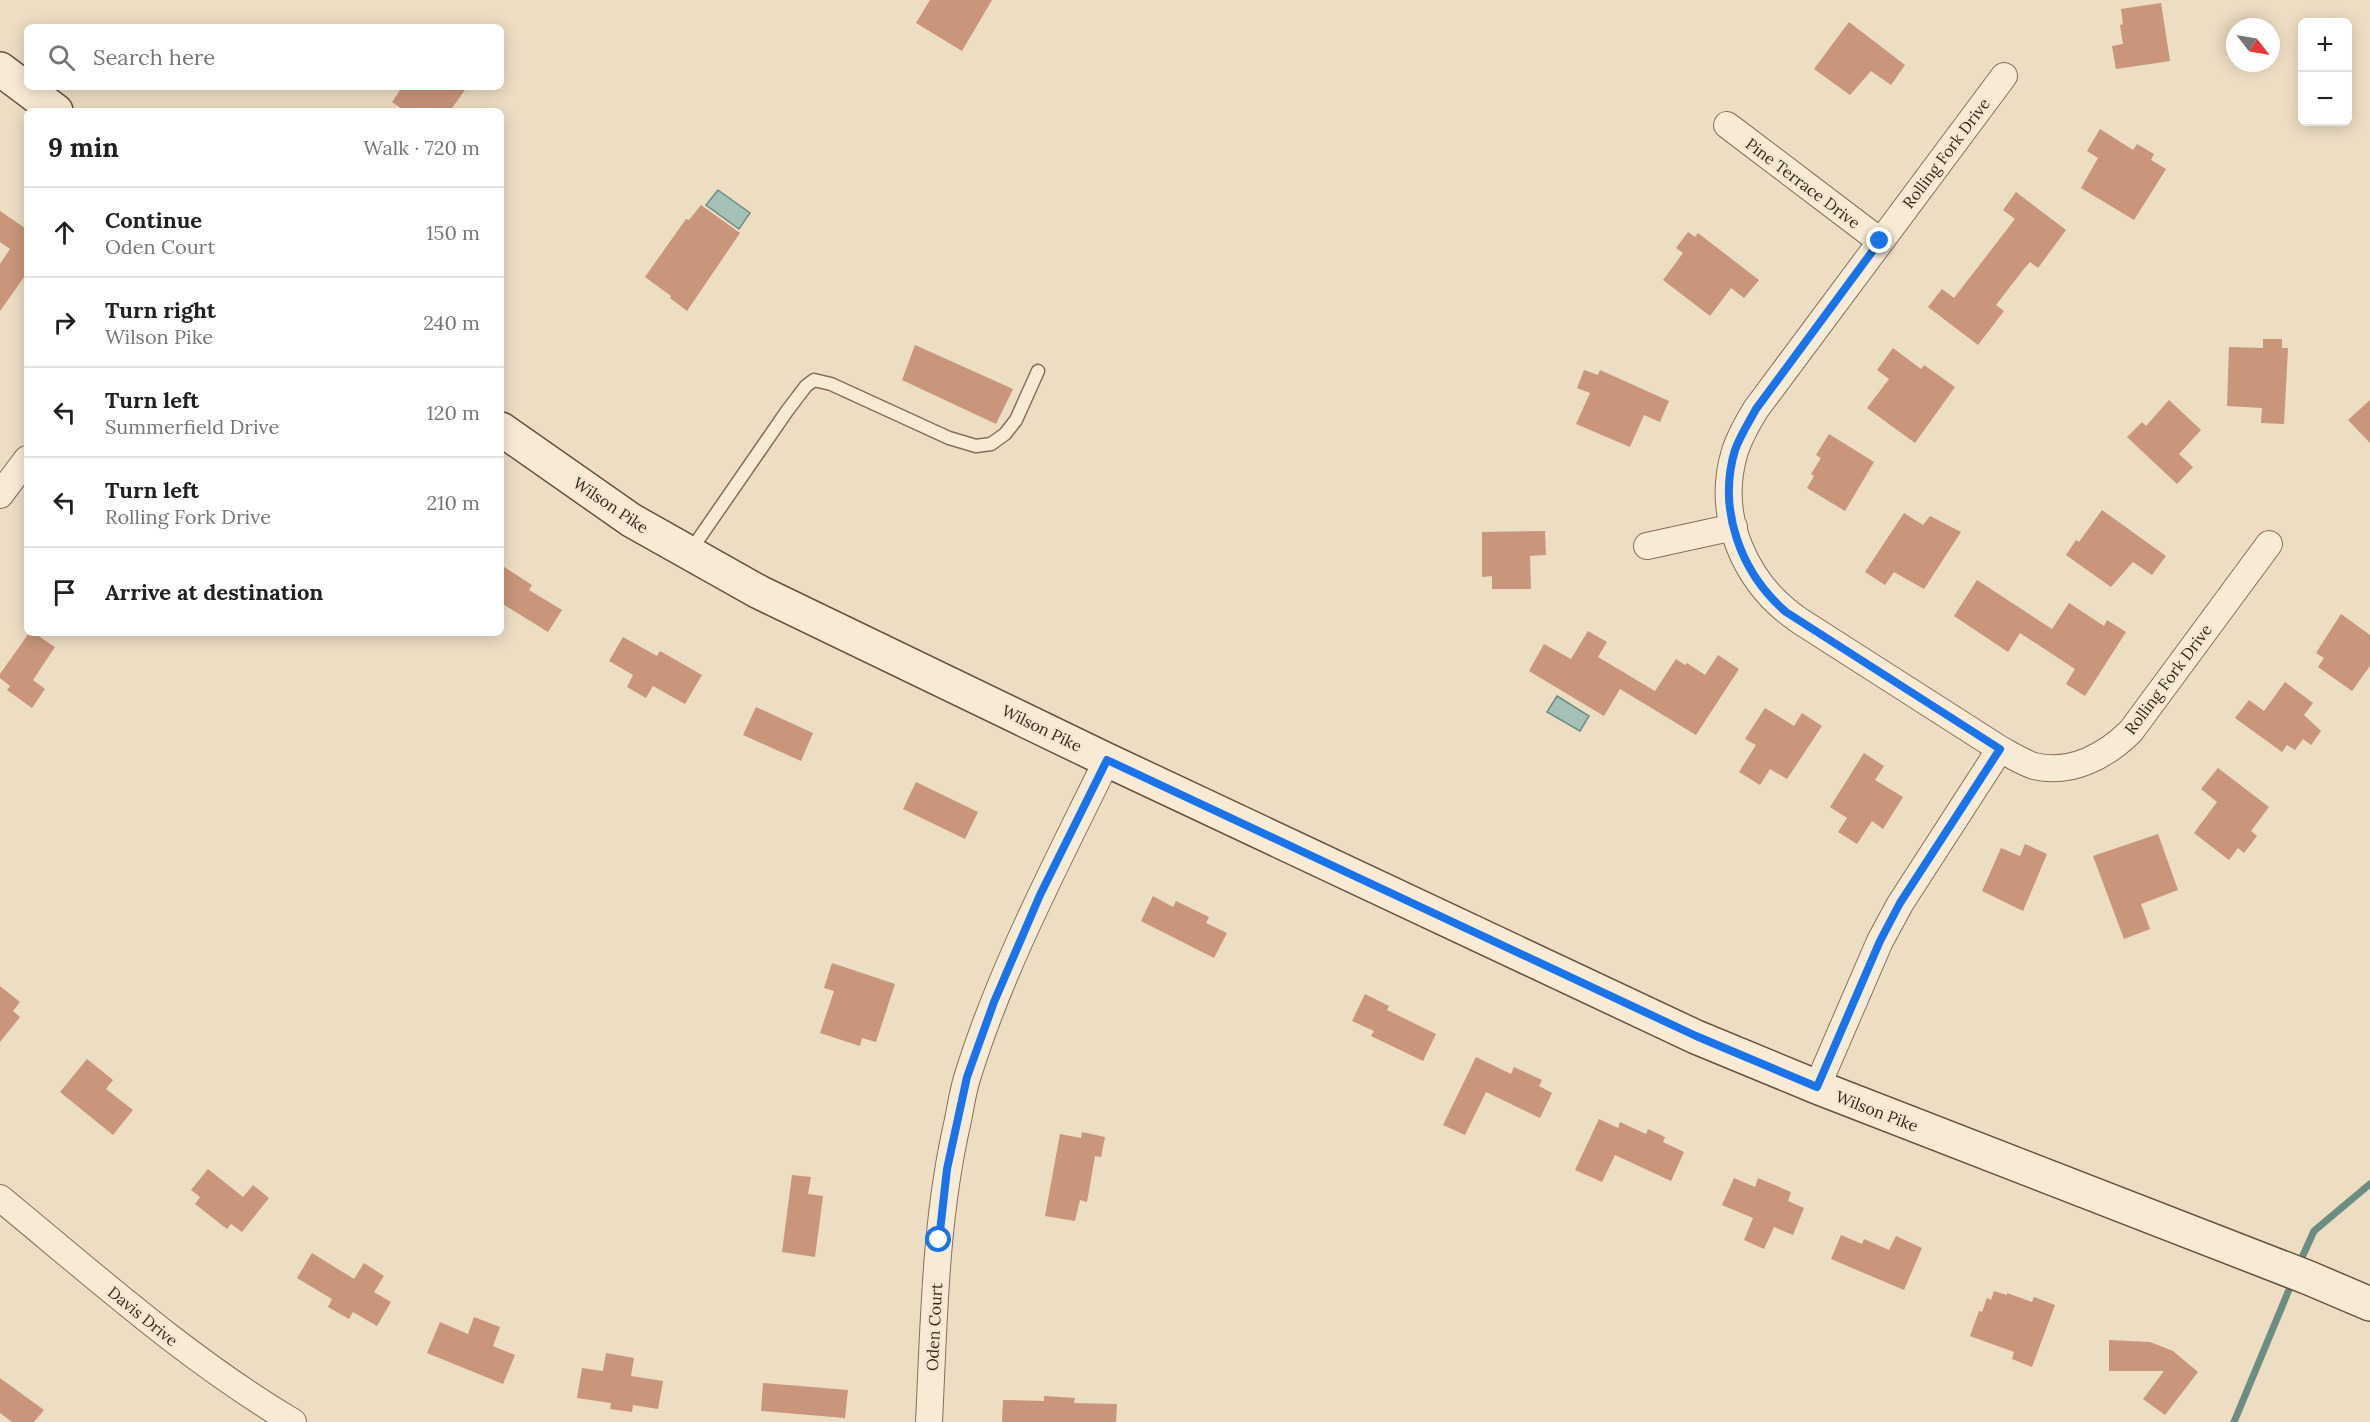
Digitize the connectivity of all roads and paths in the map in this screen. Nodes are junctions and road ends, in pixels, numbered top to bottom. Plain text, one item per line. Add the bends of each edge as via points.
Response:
1 (0, 69) edge
2 (2004, 76) dead end
3 (24, 87) edge
4 (28, 90) edge
5 (52, 108) edge
6 (1727, 125) dead end
7 (1880, 241) junction
8 (1038, 371) dead end
9 (504, 431) edge
10 (24, 463) edge
11 (0, 495) edge
12 (1734, 527) junction
13 (2269, 543) dead end
14 (1647, 546) dead end
15 (688, 554) junction
16 (2000, 749) junction
17 (1107, 760) junction
18 (1817, 1087) junction
19 (0, 1198) edge
20 (2370, 1304) edge
21 (293, 1422) edge
22 (929, 1422) edge

1 - 3 main road
2 - 7 street, Rolling Fork Drive
4 - 5 main road
6 - 7 street, Pine Terrace Drive
7 - 12 street, Rolling Fork Drive via 1743,431 1731,472
8 - 15 lane via 1016,420 1005,434 991,444 976,446 814,380 787,411
9 - 15 main road, Wilson Pike via 631,520
10 - 11 street
12 - 14 street
12 - 16 street, Rolling Fork Drive via 1750,571 1786,612
13 - 16 street, Rolling Fork Drive via 2118,745 2087,762 2049,768 2028,764
15 - 17 main road, Wilson Pike
16 - 18 street via 1900,903
17 - 18 main road, Wilson Pike via 1696,1036
17 - 22 street, Oden Court via 1040,895 967,1077 945,1180
18 - 20 main road, Wilson Pike
19 - 21 street, Davis Drive via 176,1343 252,1398

